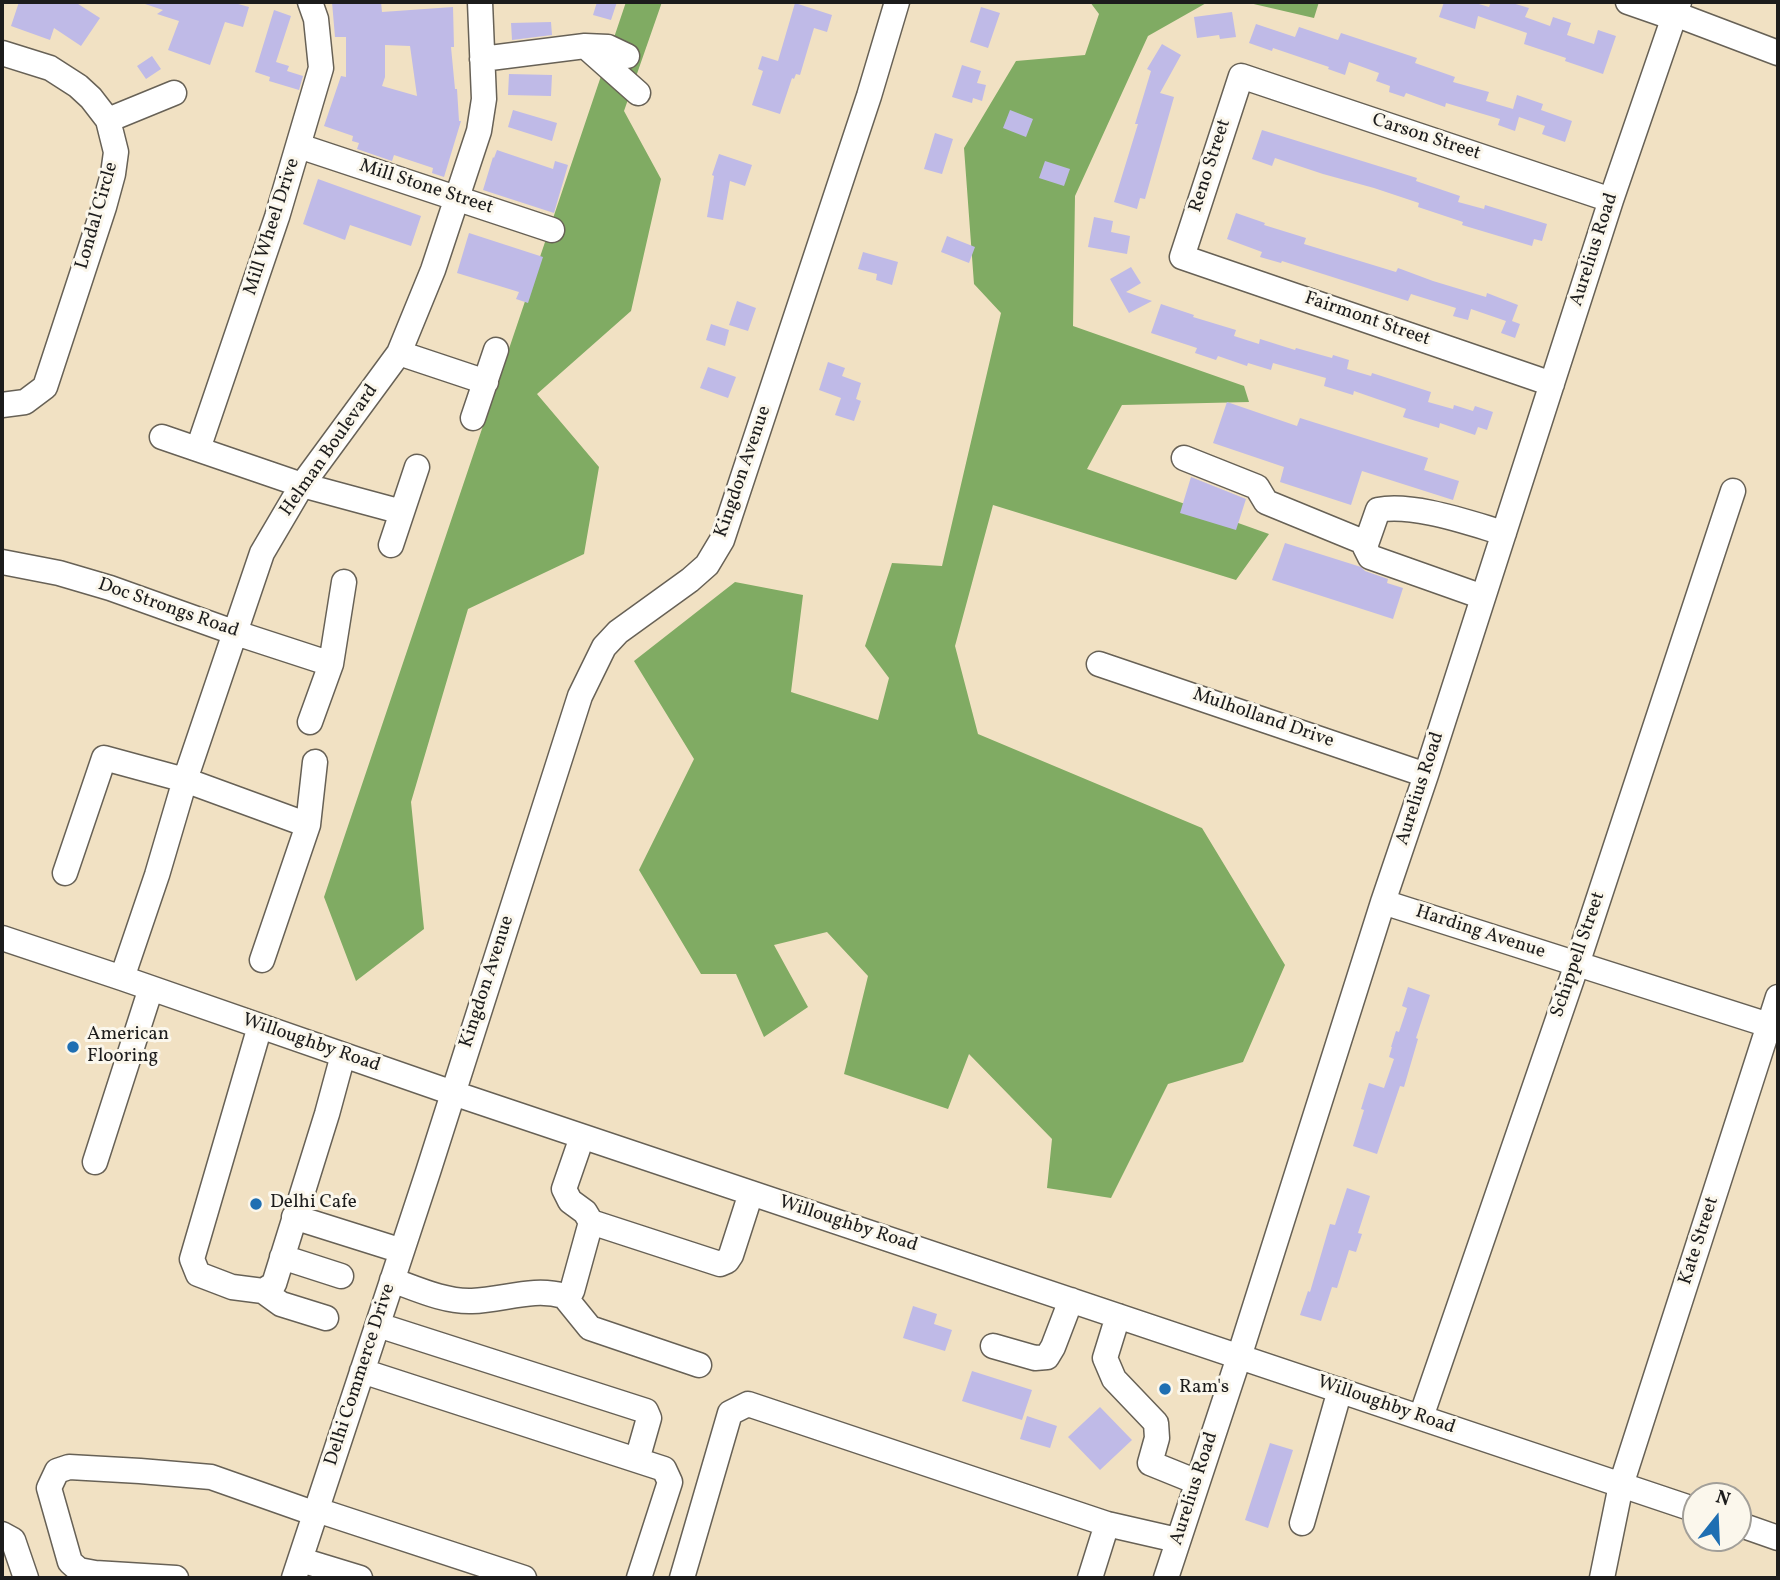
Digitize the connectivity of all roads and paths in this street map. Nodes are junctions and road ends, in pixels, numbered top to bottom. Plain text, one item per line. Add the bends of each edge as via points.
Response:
1 (310, 2) edge
2 (480, 2) edge
3 (897, 2) edge
4 (1628, 2) edge
5 (1676, 11) edge
6 (585, 46) junction
7 (2, 53) edge
8 (1778, 53) edge
9 (627, 56) dead end
10 (482, 59) junction
11 (1241, 76) joint
12 (174, 93) dead end
13 (638, 93) dead end
14 (108, 120) junction
15 (299, 146) junction
16 (457, 198) junction
17 (1612, 200) junction
18 (552, 230) dead end
19 (1182, 257) joint
20 (496, 350) dead end
21 (399, 352) junction
22 (486, 382) junction
23 (1552, 384) junction
24 (2, 405) edge
25 (473, 418) dead end
26 (162, 437) dead end
27 (198, 449) junction
28 (1184, 457) dead end
29 (417, 467) dead end
30 (302, 485) junction
31 (1733, 491) dead end
32 (402, 512) junction
33 (1504, 533) junction
34 (1366, 543) junction
35 (391, 545) dead end
36 (2, 562) edge
37 (344, 582) dead end
38 (1483, 597) junction
39 (236, 633) junction
40 (331, 664) junction
41 (1099, 664) dead end
42 (310, 722) dead end
43 (315, 762) dead end
44 (1426, 775) junction
45 (185, 780) junction
46 (308, 825) junction
47 (65, 873) dead end
48 (1382, 902) junction
49 (2, 938) edge
50 (262, 960) dead end
51 (1577, 964) junction
52 (122, 978) junction
53 (151, 988) junction
54 (1778, 996) edge
55 (260, 1026) junction
56 (1774, 1027) edge
57 (342, 1055) junction
58 (453, 1093) junction
59 (582, 1137) junction
60 (95, 1162) dead end
61 (428, 1172) joint
62 (751, 1193) junction
63 (294, 1217) junction
64 (592, 1222) junction
65 (402, 1251) junction
66 (282, 1257) junction
67 (341, 1276) dead end
68 (392, 1280) junction
69 (263, 1291) junction
70 (564, 1296) junction
71 (1071, 1300) junction
72 (1118, 1316) junction
73 (326, 1318) dead end
74 (378, 1325) junction
75 (993, 1346) dead end
76 (1239, 1357) junction
77 (699, 1365) dead end
78 (362, 1371) junction
79 (1340, 1390) junction
80 (1420, 1418) junction
81 (637, 1460) junction
82 (1197, 1482) junction
83 (1621, 1485) junction
84 (1682, 1505) edge
85 (316, 1512) junction
86 (1302, 1523) dead end
87 (1107, 1524) junction
88 (1752, 1529) edge
89 (2, 1534) edge
90 (1778, 1538) edge
91 (1177, 1540) junction
92 (298, 1569) edge
93 (26, 1578) edge
94 (176, 1578) edge
95 (360, 1578) edge
96 (524, 1578) edge
97 (639, 1578) edge
98 (682, 1578) edge
99 (1090, 1578) edge
100 (1166, 1578) edge
101 (1602, 1578) edge

1 - 15 street, Mill Wheel Drive via 321,68
2 - 10 street, Helman Boulevard
3 - 58 street, Kingdon Avenue via 722,540 699,573 604,647 580,696
4 - 5 street
5 - 8 street
5 - 17 street, Aurelius Road
6 - 9 street via 608,47
6 - 10 street
6 - 13 street
7 - 14 street, Londal Circle via 67,78
10 - 16 street, Helman Boulevard via 484,99 479,131
11 - 17 street, Carson Street
11 - 19 street, Reno Street
12 - 14 street
14 - 24 street, Londal Circle via 116,152 113,174 45,387 25,402
15 - 16 street, Mill Stone Street
15 - 27 street, Mill Wheel Drive
16 - 18 street, Mill Stone Street
16 - 21 street, Helman Boulevard
17 - 23 street, Aurelius Road
19 - 23 street, Fairmont Street
20 - 22 street
21 - 22 street
21 - 30 street, Helman Boulevard
22 - 25 street
23 - 33 street, Aurelius Road
26 - 27 street
27 - 30 street
28 - 34 street via 1257,487 1266,502
29 - 32 street
30 - 32 street
30 - 39 street, Helman Boulevard via 262,553
31 - 51 street, Schippell Street
32 - 35 street
33 - 34 street via 1434,513 1388,508 1378,510
33 - 38 street, Aurelius Road
34 - 38 street via 1370,557
36 - 39 street, Doc Strongs Road via 110,588
37 - 40 street
38 - 44 street, Aurelius Road
39 - 40 street, Doc Strongs Road
39 - 45 street, Helman Boulevard
40 - 42 street
41 - 44 street, Mulholland Drive
43 - 46 street
44 - 48 street, Aurelius Road
45 - 46 street
45 - 47 street via 104,758
45 - 52 street, Helman Boulevard
46 - 50 street
48 - 51 street, Harding Avenue
48 - 76 street, Aurelius Road
49 - 52 street, Willoughby Road
51 - 56 street, Harding Avenue
51 - 80 street, Schippell Street
52 - 53 street, Willoughby Road
53 - 55 street, Willoughby Road
53 - 60 street
54 - 56 street, Kate Street
55 - 57 street, Willoughby Road
55 - 69 street via 192,1259 198,1274 232,1287
56 - 83 street, Kate Street
57 - 58 street, Willoughby Road
57 - 63 street
58 - 59 street, Willoughby Road
58 - 61 street, Kingdon Avenue
59 - 62 street, Willoughby Road
59 - 64 street via 564,1189
61 - 65 street, Delhi Commerce Drive
62 - 64 street via 731,1255 720,1264
62 - 71 street, Willoughby Road
63 - 65 street
63 - 66 street
64 - 70 street via 572,1291
65 - 68 street, Delhi Commerce Drive
66 - 67 street
66 - 69 street via 274,1284
68 - 70 street via 470,1301 550,1292
68 - 74 street, Delhi Commerce Drive
69 - 73 street via 281,1304
70 - 77 street via 590,1328
71 - 72 street, Willoughby Road
71 - 75 street via 1047,1357
72 - 76 street, Willoughby Road
72 - 82 street via 1105,1358 1114,1378 1156,1423 1150,1462
74 - 78 street, Delhi Commerce Drive
74 - 81 street via 646,1411 649,1418
76 - 79 street, Willoughby Road
76 - 82 street, Aurelius Road
78 - 81 street
78 - 85 street, Delhi Commerce Drive
79 - 80 street, Willoughby Road
79 - 86 street
80 - 83 street, Willoughby Road
81 - 97 street via 664,1469 670,1482
82 - 91 street, Aurelius Road
83 - 84 street, Willoughby Road
83 - 101 street, Kate Street
85 - 92 street, Delhi Commerce Drive
85 - 94 street via 211,1478 69,1467 57,1471 49,1488 70,1562 79,1570 95,1573
85 - 96 street
87 - 91 street
87 - 98 street via 748,1404 730,1413
87 - 99 street
88 - 90 street
89 - 93 street via 13,1541
91 - 100 street, Aurelius Road
92 - 95 street

